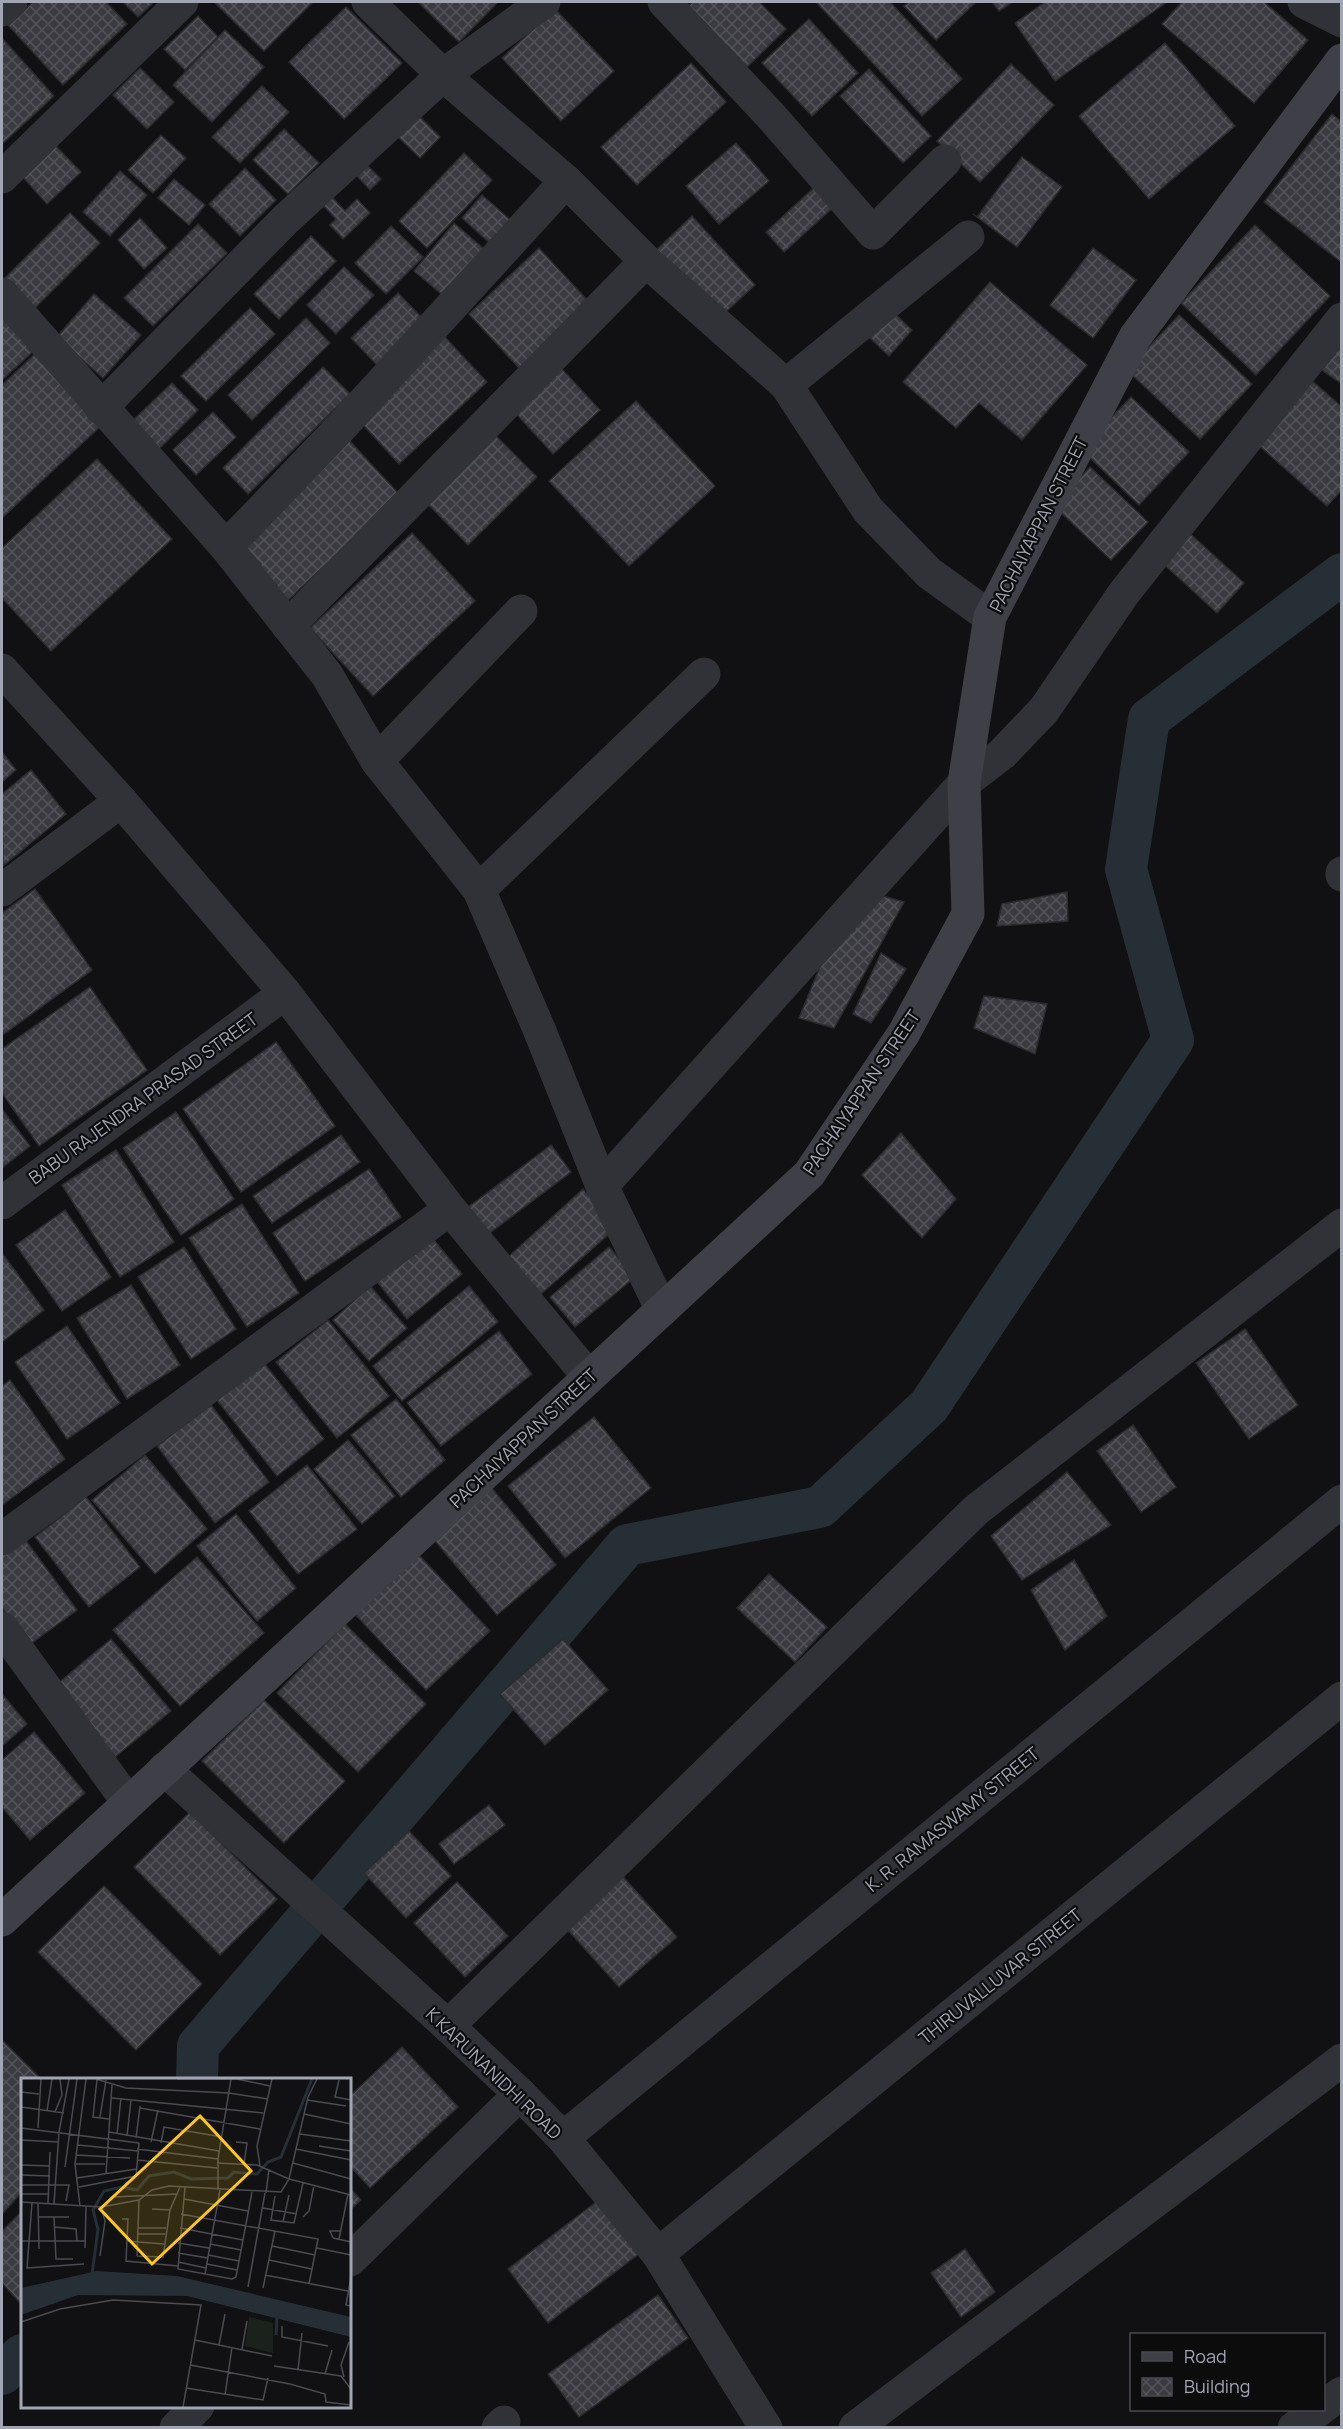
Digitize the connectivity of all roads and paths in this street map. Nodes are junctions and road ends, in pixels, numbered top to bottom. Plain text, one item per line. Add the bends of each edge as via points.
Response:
1 (11, 2) edge
2 (182, 2) edge
3 (368, 2) edge
4 (544, 2) edge
5 (664, 2) edge
6 (1304, 2) edge
7 (2, 10) edge
8 (1341, 21) edge
9 (1341, 60) edge
10 (443, 75) junction
11 (945, 161) dead end
12 (2, 177) edge
13 (566, 181) junction
14 (968, 237) dead end
15 (646, 261) junction
16 (2, 294) edge
17 (1341, 319) edge
18 (786, 385) junction
19 (101, 408) junction
20 (226, 547) junction
21 (521, 611) dead end
22 (990, 617) junction
23 (288, 626) junction
24 (2, 670) edge
25 (704, 674) dead end
26 (377, 761) junction
27 (964, 783) junction
28 (121, 801) junction
29 (2, 890) edge
30 (479, 890) junction
31 (285, 993) junction
32 (602, 1186) junction
33 (2, 1203) edge
34 (450, 1209) junction
35 (1341, 1225) edge
36 (662, 1310) junction
37 (589, 1377) junction
38 (1341, 1501) edge
39 (2, 1539) edge
40 (2, 1628) edge
41 (1341, 1698) edge
42 (164, 1769) junction
43 (128, 1802) junction
44 (2, 1920) edge
45 (448, 2026) junction
46 (1341, 2060) edge
47 (520, 2094) junction
48 (563, 2138) junction
49 (658, 2254) junction
50 (351, 2259) edge
51 (1341, 2393) edge
52 (1325, 2405) edge
53 (1316, 2411) edge
54 (766, 2427) edge
55 (855, 2427) edge
56 (1294, 2427) edge

1 - 7 street
2 - 12 street
3 - 10 street
4 - 10 street
5 - 11 street via 873,233
6 - 8 street
9 - 22 main road, PACHAIYAPPAN STREET via 1135,337
10 - 13 street
10 - 19 street via 285,220
13 - 15 street
13 - 20 street
14 - 18 street
15 - 18 street
15 - 23 street
16 - 19 street
17 - 27 street via 1124,593 1044,710 1002,754
18 - 22 street via 868,510 929,573
19 - 20 street
20 - 23 street
21 - 26 street
22 - 27 main road, PACHAIYAPPAN STREET
23 - 26 street via 327,675
24 - 28 street
25 - 30 street
26 - 30 street
27 - 32 street
27 - 36 main road, PACHAIYAPPAN STREET via 968,914 904,1034 809,1174
28 - 29 street
28 - 31 street
30 - 32 street
31 - 33 street, BABU RAJENDRA PRASAD STREET
31 - 34 street
32 - 36 street
34 - 37 street
34 - 39 street
35 - 45 street via 976,1510
36 - 37 main road, PACHAIYAPPAN STREET
37 - 42 main road, PACHAIYAPPAN STREET
38 - 48 street, K. R. RAMASWAMY STREET
40 - 43 street
41 - 49 street, THIRUVALLUVAR STREET
42 - 43 main road, PACHAIYAPPAN STREET
42 - 45 street, K KARUNANIDHI ROAD
43 - 44 main road, PACHAIYAPPAN STREET
45 - 47 street, K KARUNANIDHI ROAD
46 - 55 street
47 - 48 street, K KARUNANIDHI ROAD
47 - 50 street
48 - 49 street, K KARUNANIDHI ROAD
49 - 54 street, K KARUNANIDHI ROAD
51 - 52 street
53 - 56 street

